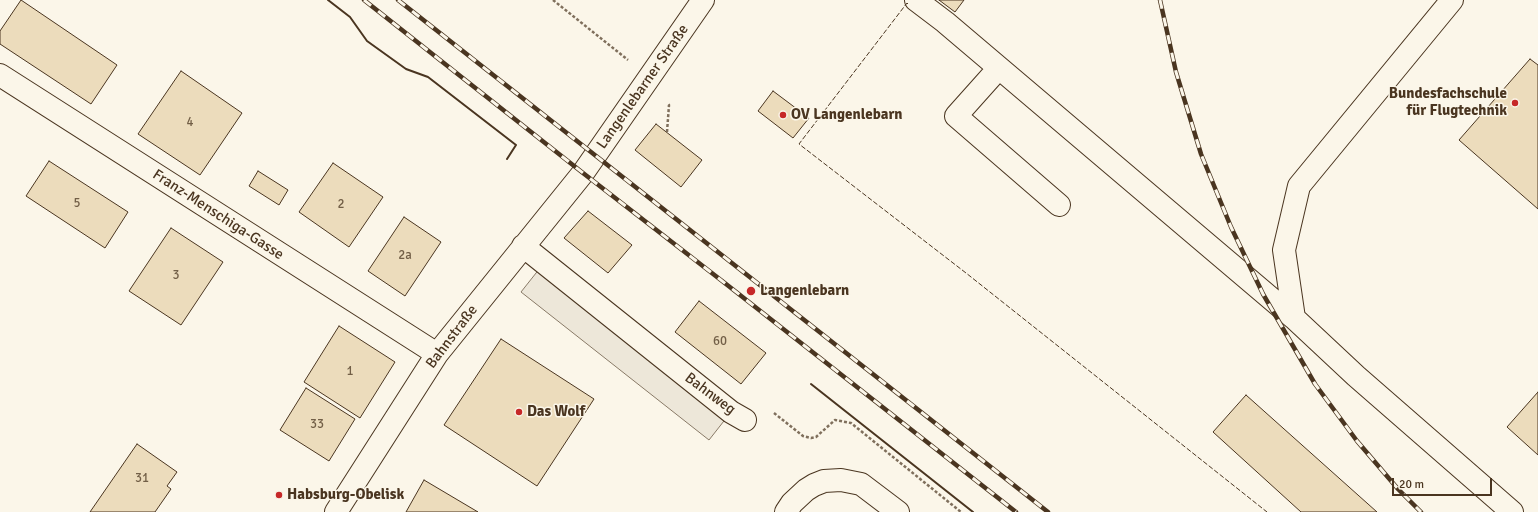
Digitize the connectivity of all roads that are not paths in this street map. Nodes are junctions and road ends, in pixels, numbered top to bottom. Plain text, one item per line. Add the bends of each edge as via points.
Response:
1 (703, 0) edge
2 (916, 0) edge
3 (1452, 0) edge
4 (998, 69) junction
5 (0, 75) edge
6 (583, 173) joint
7 (1059, 205) dead end
8 (523, 246) junction
9 (1294, 318) junction
10 (437, 354) junction
11 (745, 420) road end
12 (789, 508) edge
13 (336, 512) edge
14 (898, 512) edge
15 (1512, 512) edge

1 - 6 street, Langenlebarner Straße
2 - 4 street
3 - 9 street via 1299,186 1284,250
4 - 7 street via 956,116
4 - 9 street
5 - 10 street, Franz-Menschiga-Gasse
6 - 8 street, Bahnstraße
8 - 10 street, Bahnstraße
8 - 11 street, Bahnweg via 731,412
9 - 15 street via 1356,376
10 - 13 street, Bahnstraße
12 - 14 street via 814,485 824,481 841,480 861,484

